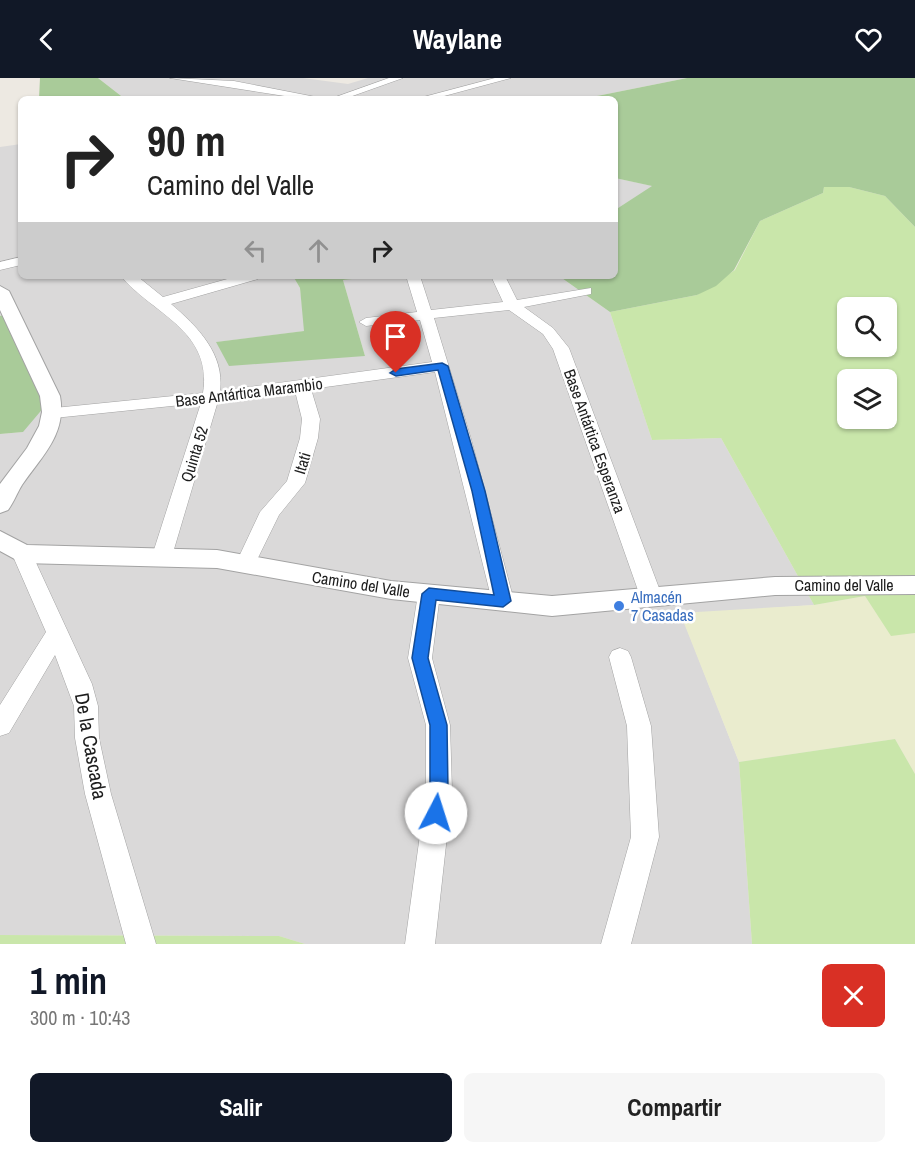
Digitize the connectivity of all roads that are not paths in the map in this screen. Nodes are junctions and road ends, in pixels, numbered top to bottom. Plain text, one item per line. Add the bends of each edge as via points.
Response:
1 (175, 78) edge
2 (247, 78) edge
3 (398, 78) edge
4 (506, 78) edge
5 (234, 84) junction
6 (222, 94) dead end
7 (304, 96) edge
8 (344, 96) edge
9 (433, 96) edge
10 (18, 262) edge
11 (0, 266) edge
12 (132, 279) edge
13 (242, 279) edge
14 (414, 279) dead end
15 (499, 279) edge
16 (0, 291) edge
17 (586, 291) dead end
18 (161, 302) junction
19 (512, 305) junction
20 (426, 316) junction
21 (366, 322) dead end
22 (442, 366) junction
23 (302, 386) junction
24 (211, 397) junction
25 (54, 412) junction
26 (0, 505) edge
27 (0, 539) edge
28 (22, 554) junction
29 (162, 556) junction
30 (246, 563) junction
31 (915, 585) edge
32 (429, 594) junction
33 (651, 596) junction
34 (503, 601) junction
35 (57, 633) junction
36 (620, 657) dead end
37 (0, 726) edge
38 (141, 944) edge
39 (420, 944) edge
40 (616, 944) edge

1 - 5 street
2 - 5 street
3 - 8 street
4 - 9 street
5 - 6 street
5 - 7 street
10 - 11 street
12 - 18 street, Quinta 52
13 - 18 street
14 - 20 street
15 - 19 street
16 - 25 street
17 - 19 street
18 - 24 street, Quinta 52 via 207,352 214,376
19 - 20 street
19 - 33 street, Base Antártica Esperanza via 548,331 561,348
20 - 21 street
20 - 22 street
22 - 23 street, Base Antártica Marambio
22 - 34 street via 478,491
23 - 24 street, Base Antártica Marambio
23 - 30 street, Itati via 311,420 296,483 270,512
24 - 25 street, Base Antártica Marambio
24 - 29 street, Quinta 52
25 - 26 street via 48,432
27 - 28 street
28 - 29 street, Camino del Valle
28 - 35 street, De la Cascada
29 - 30 street, Camino del Valle
30 - 32 street, Camino del Valle
31 - 33 street, Camino del Valle via 775,586
32 - 34 street, Camino del Valle
32 - 39 street via 420,658 438,725 439,791
33 - 34 street, Camino del Valle via 552,606
35 - 37 street
35 - 38 street, De la Cascada via 86,706 87,738 98,794
36 - 40 street via 639,726 645,837

